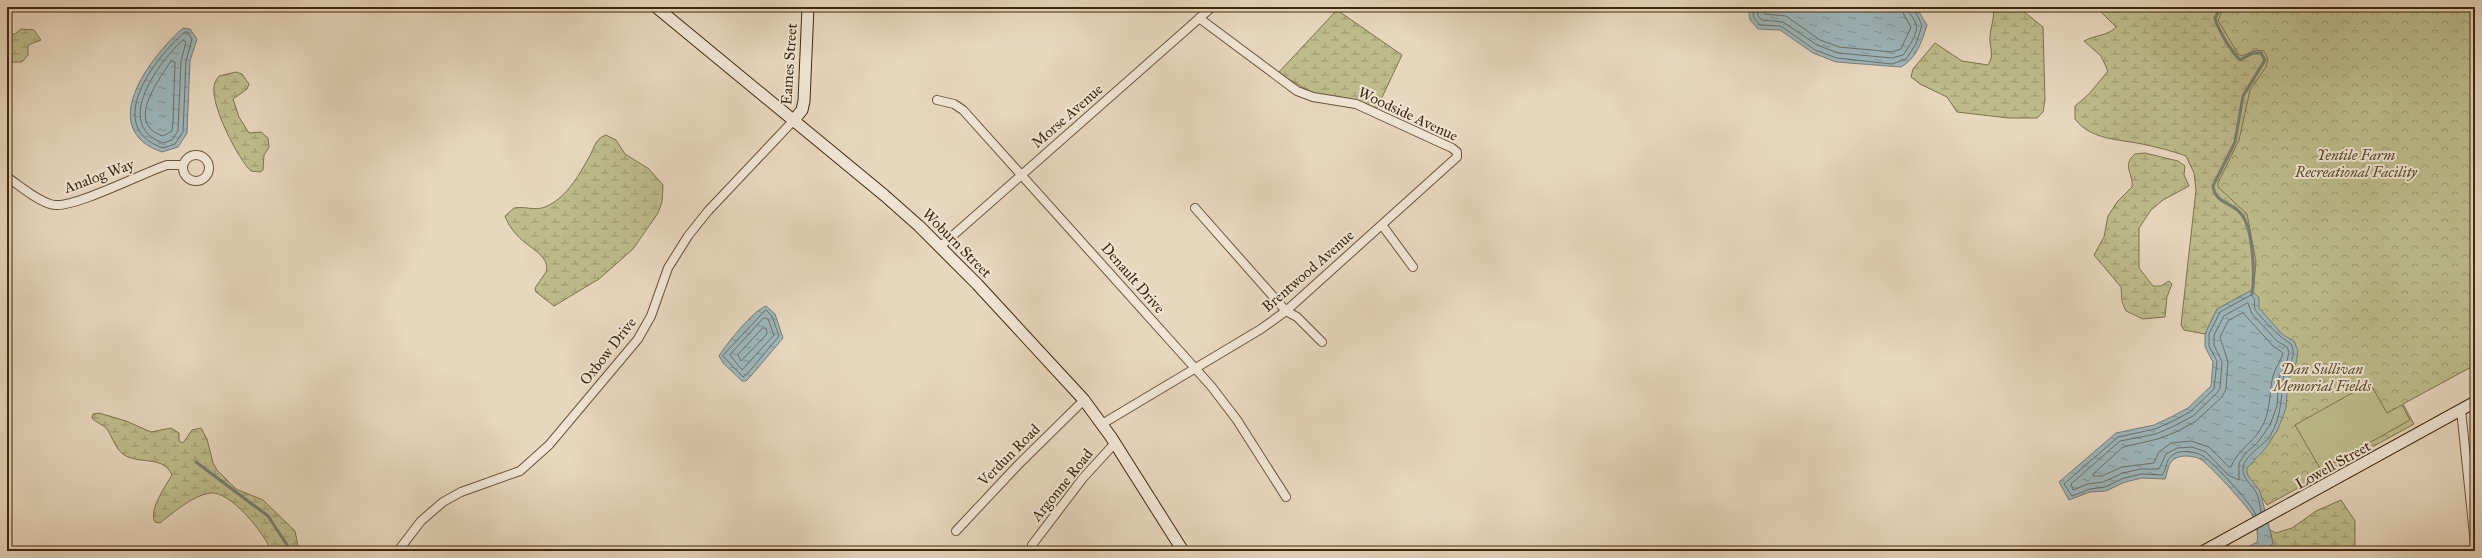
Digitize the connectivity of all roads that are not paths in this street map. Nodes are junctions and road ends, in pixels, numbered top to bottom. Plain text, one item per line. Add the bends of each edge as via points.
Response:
1 (656, 7) edge
2 (808, 7) edge
3 (1212, 7) edge
4 (1199, 18) junction
5 (937, 100) dead end
6 (794, 120) junction
7 (1457, 158) joint
8 (183, 165) dead end
9 (1022, 174) junction
10 (7, 177) edge
11 (1195, 208) dead end
12 (1382, 225) junction
13 (940, 246) junction
14 (1413, 267) dead end
15 (1286, 311) junction
16 (1322, 342) dead end
17 (1195, 368) junction
18 (1084, 400) junction
19 (2475, 402) edge
20 (2461, 410) junction
21 (1102, 424) junction
22 (1116, 444) junction
23 (1286, 497) dead end
24 (956, 531) dead end
25 (2475, 544) edge
26 (1032, 545) dead end
27 (398, 551) edge
28 (1183, 551) edge
29 (2204, 551) edge

1 - 6 main road, Woburn Street
2 - 6 main road, Eames Street via 804,101 802,110
3 - 4 street, Morse Avenue
4 - 7 street, Woodside Avenue via 1297,91 1313,97 1356,104 1452,148 1457,152
4 - 9 street, Morse Avenue
5 - 9 street, Denault Drive via 960,107
6 - 13 main road, Woburn Street via 884,195
6 - 27 street, Oxbow Drive via 722,195 688,236 668,268 651,316 638,339 549,445 520,471 461,492 443,502 420,522
7 - 12 street, Brentwood Avenue
8 - 10 street, Analog Way via 162,166 78,200 55,205 42,200
9 - 13 street, Morse Avenue
9 - 17 street, Denault Drive
11 - 15 street
12 - 14 street
12 - 15 street, Brentwood Avenue
13 - 18 main road, Woburn Street
15 - 16 street via 1297,317
15 - 17 street, Brentwood Avenue
17 - 21 street, Brentwood Avenue
17 - 23 street, Denault Drive via 1230,409
18 - 21 main road, Woburn Street
18 - 24 street, Verdun Road
19 - 20 main road, Lowell Street
20 - 25 street
20 - 29 main road, Lowell Street
21 - 22 main road, Woburn Street
22 - 26 street, Argonne Road via 1084,478
22 - 28 main road, Woburn Street

